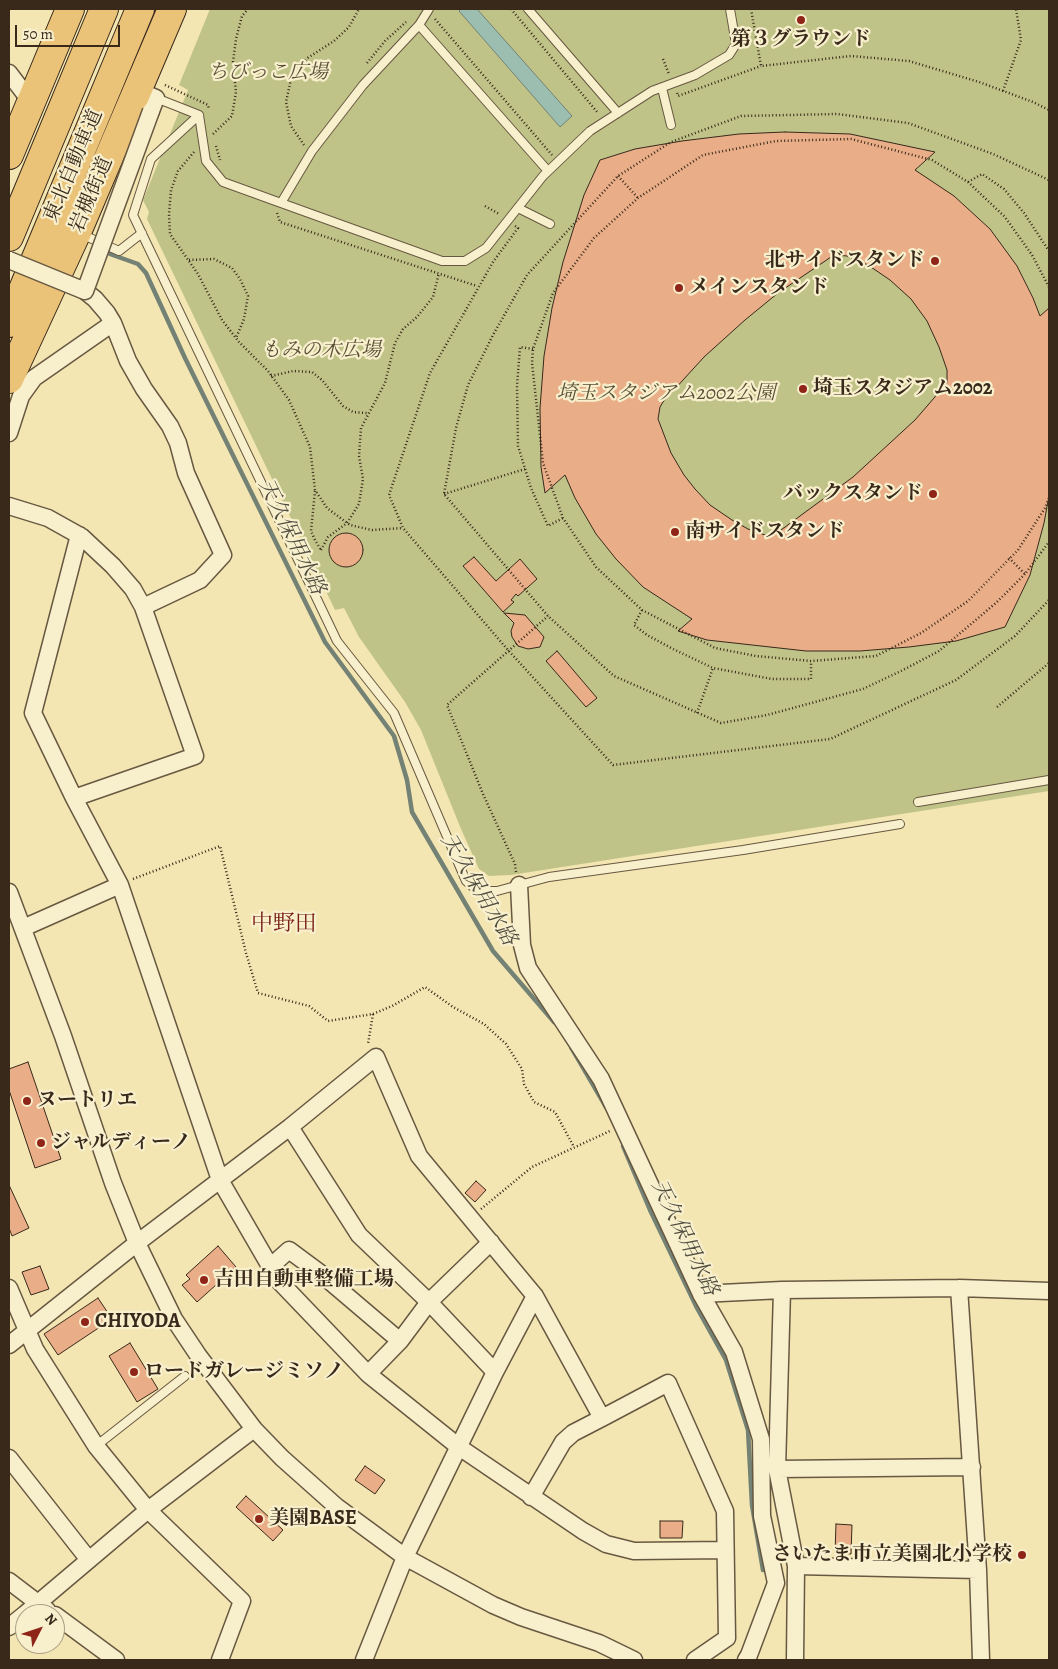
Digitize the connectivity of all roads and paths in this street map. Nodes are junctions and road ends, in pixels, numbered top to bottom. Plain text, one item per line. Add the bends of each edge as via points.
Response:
1 (70, 9) edge
2 (104, 9) edge
3 (140, 9) edge
4 (172, 9) edge
5 (248, 9) edge
6 (358, 9) edge
7 (511, 9) edge
8 (528, 9) edge
9 (730, 9) edge
10 (751, 9) edge
11 (1016, 9) edge
12 (428, 10) edge
13 (406, 22) dead end
14 (419, 25) junction
15 (366, 64) dead end
16 (761, 66) junction
17 (9, 73) edge
18 (662, 88) junction
19 (1003, 91) junction
20 (151, 96) junction
21 (678, 96) dead end
22 (31, 102) junction
23 (1049, 110) edge
24 (209, 112) dead end
25 (618, 113) junction
26 (200, 115) junction
27 (605, 121) junction
28 (671, 125) dead end
29 (211, 127) dead end
30 (310, 139) dead end
31 (12, 141) edge
32 (215, 143) dead end
33 (188, 157) dead end
34 (558, 162) junction
35 (224, 165) dead end
36 (548, 171) junction
37 (618, 176) junction
38 (1049, 180) edge
39 (968, 182) junction
40 (638, 198) junction
41 (277, 202) junction
42 (518, 208) junction
43 (550, 224) dead end
44 (518, 228) dead end
45 (76, 232) junction
46 (142, 233) junction
47 (9, 237) edge
48 (1049, 251) edge
49 (9, 260) edge
50 (189, 260) junction
51 (439, 273) junction
52 (478, 286) junction
53 (1049, 287) edge
54 (85, 291) junction
55 (9, 323) edge
56 (113, 323) junction
57 (236, 338) junction
58 (533, 349) junction
59 (271, 376) junction
60 (14, 386) edge
61 (368, 414) junction
62 (9, 433) edge
63 (525, 469) junction
64 (315, 490) junction
65 (444, 494) junction
66 (1049, 498) edge
67 (9, 506) edge
68 (563, 518) junction
69 (346, 523) junction
70 (403, 528) junction
71 (79, 536) junction
72 (1049, 542) edge
73 (1010, 558) junction
74 (1025, 574) junction
75 (1049, 600) edge
76 (143, 608) junction
77 (642, 610) junction
78 (548, 616) junction
79 (508, 650) junction
80 (811, 661) junction
81 (1049, 663) edge
82 (713, 668) junction
83 (997, 707) dead end
84 (697, 713) junction
85 (1049, 780) edge
86 (74, 798) junction
87 (918, 802) dead end
88 (900, 824) dead end
89 (120, 884) junction
90 (519, 885) junction
91 (9, 892) edge
92 (23, 928) junction
93 (373, 1014) junction
94 (365, 1067) junction
95 (623, 1126) junction
96 (290, 1127) junction
97 (574, 1147) junction
98 (220, 1180) junction
99 (470, 1218) junction
100 (491, 1242) junction
101 (137, 1243) junction
102 (270, 1267) junction
103 (9, 1288) edge
104 (959, 1288) junction
105 (782, 1290) junction
106 (1049, 1291) edge
107 (701, 1294) junction
108 (535, 1296) junction
109 (430, 1302) junction
110 (27, 1330) junction
111 (400, 1341) junction
112 (9, 1345) edge
113 (495, 1372) junction
114 (368, 1374) junction
115 (185, 1376) dead end
116 (602, 1418) junction
117 (254, 1429) junction
118 (96, 1446) junction
119 (459, 1447) junction
120 (9, 1459) edge
121 (972, 1466) junction
122 (777, 1469) junction
123 (531, 1497) junction
124 (148, 1510) junction
125 (725, 1550) junction
126 (405, 1557) junction
127 (89, 1560) junction
128 (796, 1566) junction
129 (978, 1570) junction
130 (9, 1581) edge
131 (38, 1603) joint
132 (65, 1623) edge
133 (116, 1660) edge
134 (220, 1660) edge
135 (364, 1660) edge
136 (634, 1660) edge
137 (695, 1660) edge
138 (746, 1660) edge
139 (795, 1660) edge
140 (981, 1660) edge

1 - 22 highway
2 - 47 highway, 東北自動車道
3 - 55 highway, 東北自動車道
4 - 20 highway, 岩槻街道
5 - 29 path via 242,16 236,39 233,62 236,92 232,116 212,134
6 - 30 path via 349,27 306,59 291,79 286,102 291,126 305,147
7 - 27 path
8 - 25 lane
9 - 18 lane via 736,44 729,55 695,75
10 - 16 path
11 - 19 path via 1021,40
12 - 14 lane
12 - 34 path
13 - 15 path
14 - 36 lane
14 - 41 lane via 363,84
16 - 19 path via 851,56 908,61
16 - 21 path
17 - 22 street
18 - 25 lane
18 - 28 lane
19 - 23 path
20 - 24 path via 208,104
20 - 26 lane
20 - 45 highway, 岩槻街道
20 - 54 street, bridge
22 - 31 highway
25 - 27 lane
26 - 41 lane via 206,161 223,182
26 - 46 lane via 150,159 133,215
27 - 34 lane
32 - 35 path
33 - 50 path via 171,190 169,214 170,234
34 - 36 lane
36 - 42 lane
37 - 38 path via 671,142 741,116 837,114 908,123 993,154
37 - 40 path
37 - 65 path via 527,275 492,335 468,385
39 - 40 path via 932,160 852,139 776,142 703,155
39 - 48 path via 982,174 1004,189
39 - 53 path via 1005,217 1032,255
40 - 58 path via 594,238 553,293
41 - 42 lane via 442,261 465,260 486,248
41 - 51 path via 280,222
42 - 43 lane
44 - 52 path
45 - 46 lane via 119,251
45 - 60 highway, 岩槻街道
46 - 90 lane via 337,641 394,713 466,881 483,891
49 - 54 street, bridge
50 - 57 path via 222,320
50 - 57 path via 214,259 232,268 240,279 248,296
51 - 52 path
51 - 61 path via 433,297 403,329 395,343 384,383
52 - 70 path via 430,373 389,495
54 - 56 street
56 - 60 street via 34,378
56 - 76 street via 128,361 170,426 186,473 223,555 200,580
57 - 59 path
58 - 63 path via 520,347 518,366 518,446
58 - 68 path via 543,463
59 - 61 path via 293,371 312,372 343,406 353,412
59 - 64 path via 290,400 310,447
60 - 62 street via 21,396
61 - 69 path via 361,428 359,456 363,479 359,504
63 - 65 path
63 - 68 path via 548,526
64 - 69 path via 327,508
64 - 69 path via 311,531 321,550 328,537
65 - 78 path
66 - 73 path
67 - 71 street via 48,518
68 - 77 path via 596,566
69 - 70 path via 372,530
70 - 79 path
71 - 76 street via 114,566 133,589
71 - 86 street via 33,713
72 - 74 path
73 - 74 path
73 - 80 path via 968,601 921,633 876,656
74 - 84 path via 939,650 863,688 767,715 721,723
75 - 79 path via 1015,636 956,680 830,739 613,765
76 - 86 street via 195,756
77 - 80 path via 715,648
77 - 82 path via 634,625 647,635
78 - 79 path
78 - 84 path via 614,676
79 - 90 path via 447,705 514,864
80 - 82 path via 811,679 772,679
81 - 83 path
82 - 84 path
85 - 87 lane
86 - 89 street
88 - 90 lane via 549,877
89 - 92 street
89 - 93 path via 220,846 258,993 309,1006 328,1021
89 - 98 street
90 - 95 street via 522,945 528,968 601,1079
91 - 92 street
92 - 101 street
93 - 94 path
93 - 97 path via 425,987 484,1024 506,1044 522,1069 524,1084 534,1102 555,1112
94 - 96 street
94 - 99 street via 376,1057 419,1156
95 - 97 path
95 - 107 street
96 - 98 street
96 - 109 street via 358,1235
97 - 99 path via 532,1167
98 - 101 street
98 - 102 street
99 - 100 street
100 - 108 street
100 - 109 street
101 - 110 street
101 - 117 street via 174,1319
102 - 111 street via 289,1250
102 - 114 street via 278,1280
103 - 110 street
104 - 105 street
104 - 106 street
104 - 121 street
105 - 107 street
105 - 122 street
107 - 138 street via 734,1352 761,1439 762,1516 776,1583
108 - 113 street
108 - 116 street
109 - 111 street
109 - 113 street
110 - 112 street
110 - 118 street
111 - 114 street
113 - 119 street
114 - 119 street
115 - 118 lane
116 - 123 street via 563,1442
116 - 125 street via 668,1383 725,1512
117 - 124 street
117 - 126 street via 337,1507
118 - 124 street
119 - 123 street
119 - 126 street
120 - 127 street
121 - 122 street
121 - 129 street
122 - 128 street
123 - 125 street via 583,1532 606,1544 634,1552
124 - 127 street
124 - 134 street via 242,1601
125 - 137 street via 727,1638
126 - 135 street
126 - 136 street via 493,1605 599,1642
127 - 131 street
128 - 129 street
128 - 139 street
129 - 140 street
130 - 131 street
132 - 133 street

